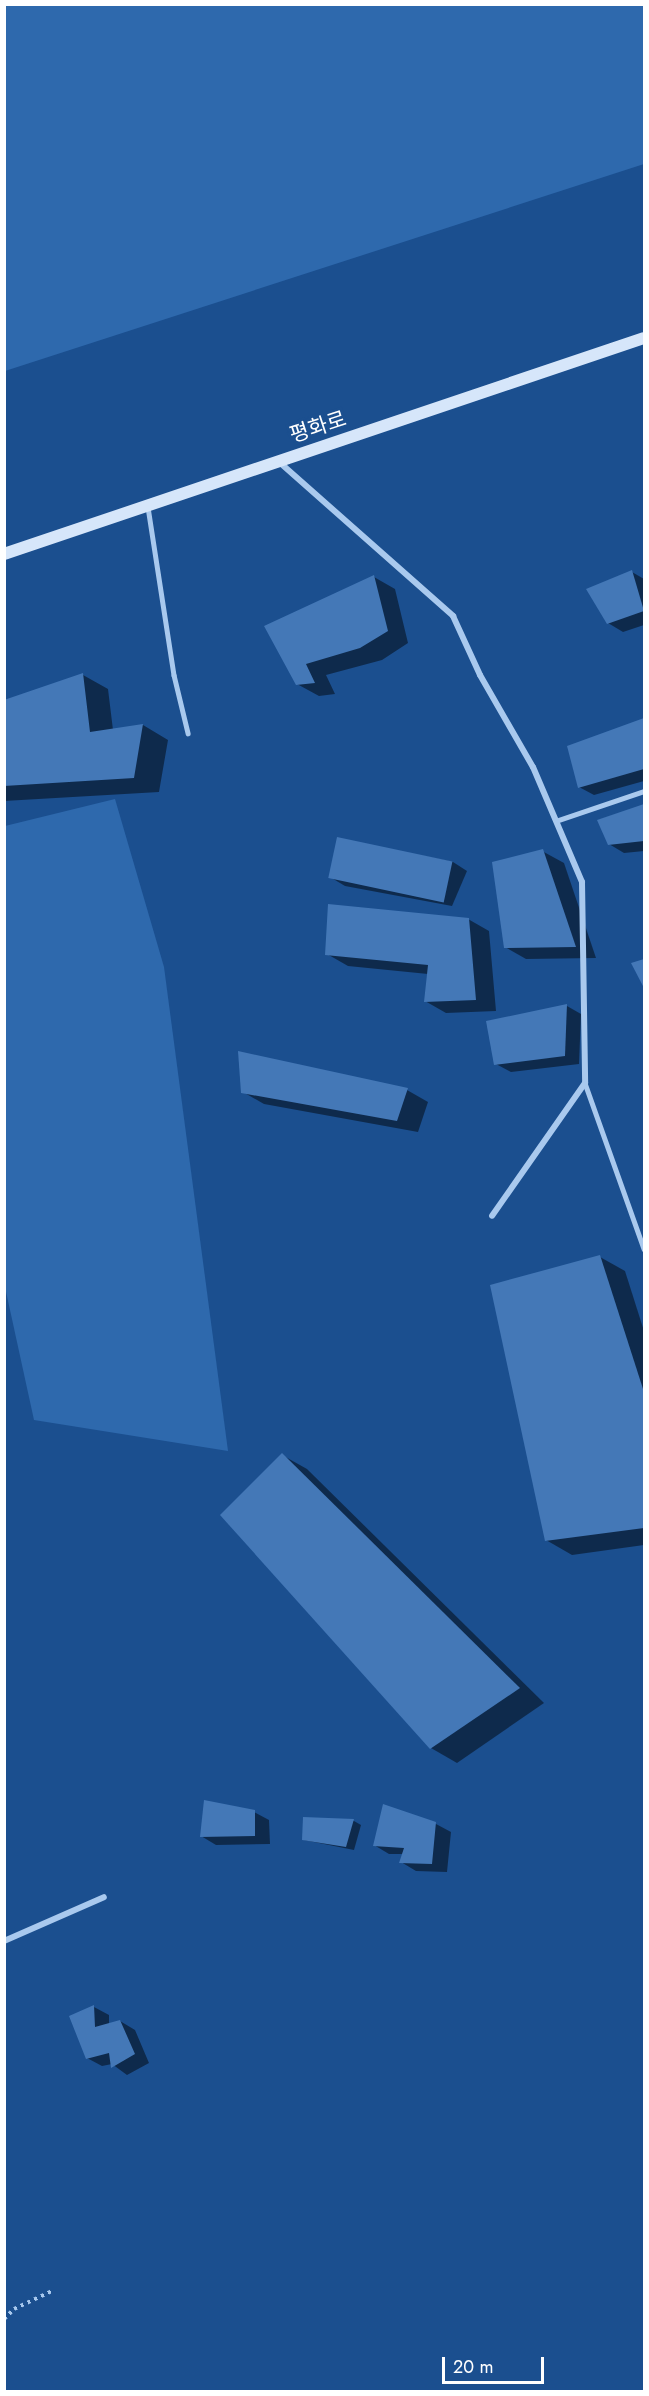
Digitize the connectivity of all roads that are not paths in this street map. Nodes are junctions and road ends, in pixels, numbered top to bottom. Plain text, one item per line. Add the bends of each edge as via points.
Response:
1 (645, 338) edge
2 (278, 461) junction
3 (147, 504) junction
4 (4, 554) edge
5 (188, 733) dead end
6 (645, 791) edge
7 (556, 821) junction
8 (585, 1083) junction
9 (492, 1216) dead end
10 (645, 1248) edge
11 (104, 1897) dead end
12 (4, 1941) edge

1 - 2 main road, 평화로
2 - 3 main road, 평화로
2 - 7 street via 453,616 480,675 533,767
3 - 4 main road, 평화로
3 - 5 lane via 174,675
6 - 7 lane
7 - 8 street via 582,882
8 - 9 street
8 - 10 lane
11 - 12 street

